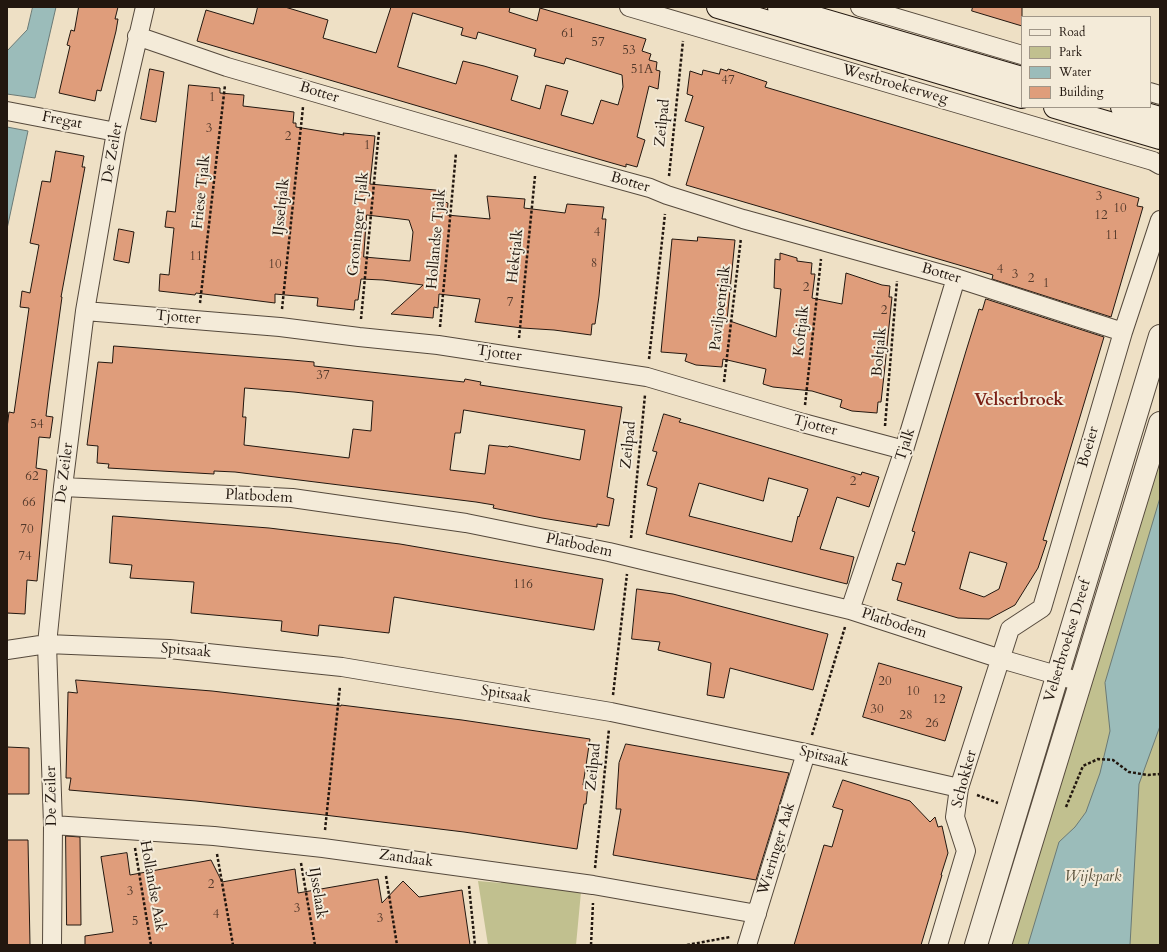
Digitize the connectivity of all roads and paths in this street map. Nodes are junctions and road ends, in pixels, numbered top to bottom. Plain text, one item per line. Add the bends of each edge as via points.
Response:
1 (145, 7) edge
2 (629, 7) edge
3 (718, 7) edge
4 (779, 7) edge
5 (860, 7) edge
6 (684, 23) junction
7 (137, 36) junction
8 (1021, 55) edge
9 (227, 67) junction
10 (1021, 78) edge
11 (305, 89) junction
12 (1021, 97) edge
13 (1065, 108) edge
14 (1125, 108) edge
15 (7, 111) edge
16 (381, 112) junction
17 (1160, 118) edge
18 (116, 132) junction
19 (458, 134) junction
20 (1160, 138) edge
21 (536, 157) junction
22 (1160, 164) edge
23 (667, 195) junction
24 (743, 219) junction
25 (1160, 220) edge
26 (824, 241) junction
27 (899, 262) junction
28 (956, 278) junction
29 (85, 311) junction
30 (198, 320) junction
31 (280, 327) junction
32 (1123, 332) junction
33 (1160, 336) edge
34 (359, 337) junction
35 (438, 345) junction
36 (517, 356) junction
37 (647, 377) junction
38 (722, 400) junction
39 (803, 423) junction
40 (1160, 423) edge
41 (884, 444) junction
42 (904, 450) junction
43 (63, 487) junction
44 (629, 556) junction
45 (850, 610) junction
46 (47, 644) junction
47 (7, 650) edge
48 (1001, 659) junction
49 (342, 667) junction
50 (1058, 676) junction
51 (1081, 682) junction
52 (611, 712) junction
53 (806, 753) junction
54 (1098, 759) dead end
55 (1160, 774) edge
56 (960, 788) junction
57 (53, 825) junction
58 (132, 830) junction
59 (214, 836) junction
60 (298, 845) junction
61 (323, 848) junction
62 (383, 856) junction
63 (468, 867) junction
64 (593, 885) junction
65 (757, 914) junction
66 (748, 940) edge
67 (52, 945) edge
68 (151, 945) edge
69 (233, 945) edge
70 (315, 945) edge
71 (397, 945) edge
72 (475, 945) edge
73 (591, 945) edge
74 (687, 945) edge
75 (938, 945) edge
76 (976, 945) edge
77 (1000, 945) edge

1 - 7 street, De Zeiler
2 - 6 street, Westbroekerweg
3 - 12 street, Westbroekerweg
4 - 10 street
5 - 8 street
6 - 22 street, Westbroekerweg
6 - 23 path, Zeilpad
7 - 9 street, Botter
7 - 18 street, De Zeiler
9 - 11 street, Botter
9 - 30 path, Friese Tjalk
11 - 16 street, Botter
11 - 31 path, IJsseltjalk
13 - 20 street
14 - 17 street
15 - 18 street, Fregat
16 - 19 street, Botter
16 - 34 path, Groninger Tjalk
18 - 29 street, De Zeiler
19 - 21 street, Botter
19 - 35 path, Hollandse Tjalk
21 - 23 street, Botter
21 - 36 path, Hektjalk
23 - 24 street, Botter
23 - 37 path, Zeilpad
24 - 26 street, Botter
24 - 38 path, Paviljoentjalk
25 - 32 street, Boeier
26 - 27 street, Botter
26 - 39 path, Koftjalk
27 - 28 street, Botter
27 - 41 path, Boltjalk
28 - 32 street, Botter
28 - 42 street, Tjalk
29 - 30 street, Tjotter
29 - 43 street, De Zeiler
30 - 31 street, Tjotter
31 - 34 street, Tjotter
32 - 48 street, Boeier via 1042,608 1010,629
33 - 50 street, Velserbroekse Dreef
34 - 35 street, Tjotter
35 - 36 street, Tjotter
36 - 37 street, Tjotter
37 - 38 street, Tjotter
37 - 44 path, Zeilpad
38 - 39 street, Tjotter
39 - 41 street, Tjotter
40 - 51 street, Velserbroekse Dreef
41 - 42 street, Tjotter
42 - 45 street, Tjalk
43 - 44 street, Platbodem via 292,498 466,523
43 - 46 street, De Zeiler
44 - 45 street, Platbodem
44 - 52 path, Zeilpad
45 - 48 street, Platbodem
45 - 53 path
46 - 47 street, Spitsaak
46 - 49 street, Spitsaak via 169,649
46 - 57 street, De Zeiler
48 - 50 street, Platbodem
48 - 56 street, Schokker
49 - 52 street, Spitsaak
49 - 61 path
50 - 51 street, Platbodem
50 - 76 street, Velserbroekse Dreef
51 - 77 street, Velserbroekse Dreef
52 - 53 street, Spitsaak
52 - 64 path, Zeilpad
53 - 56 street, Spitsaak
53 - 65 street, Wieringer Aak
54 - 55 path via 1113,760 1129,772
56 - 75 street, Schokker via 955,816 966,851
57 - 58 street, Zandaak
57 - 67 street, De Zeiler
58 - 59 street, Zandaak
58 - 68 path, Hollandse Aak
59 - 60 street, Zandaak
59 - 69 path
60 - 61 street, Zandaak
60 - 70 path, IJsselaak
61 - 62 street, Zandaak
62 - 63 street, Zandaak
62 - 71 path
63 - 64 street, Zandaak
63 - 72 path
64 - 65 street, Zandaak
64 - 73 path, Zeilpad
65 - 66 street, Wieringer Aak
66 - 74 path

